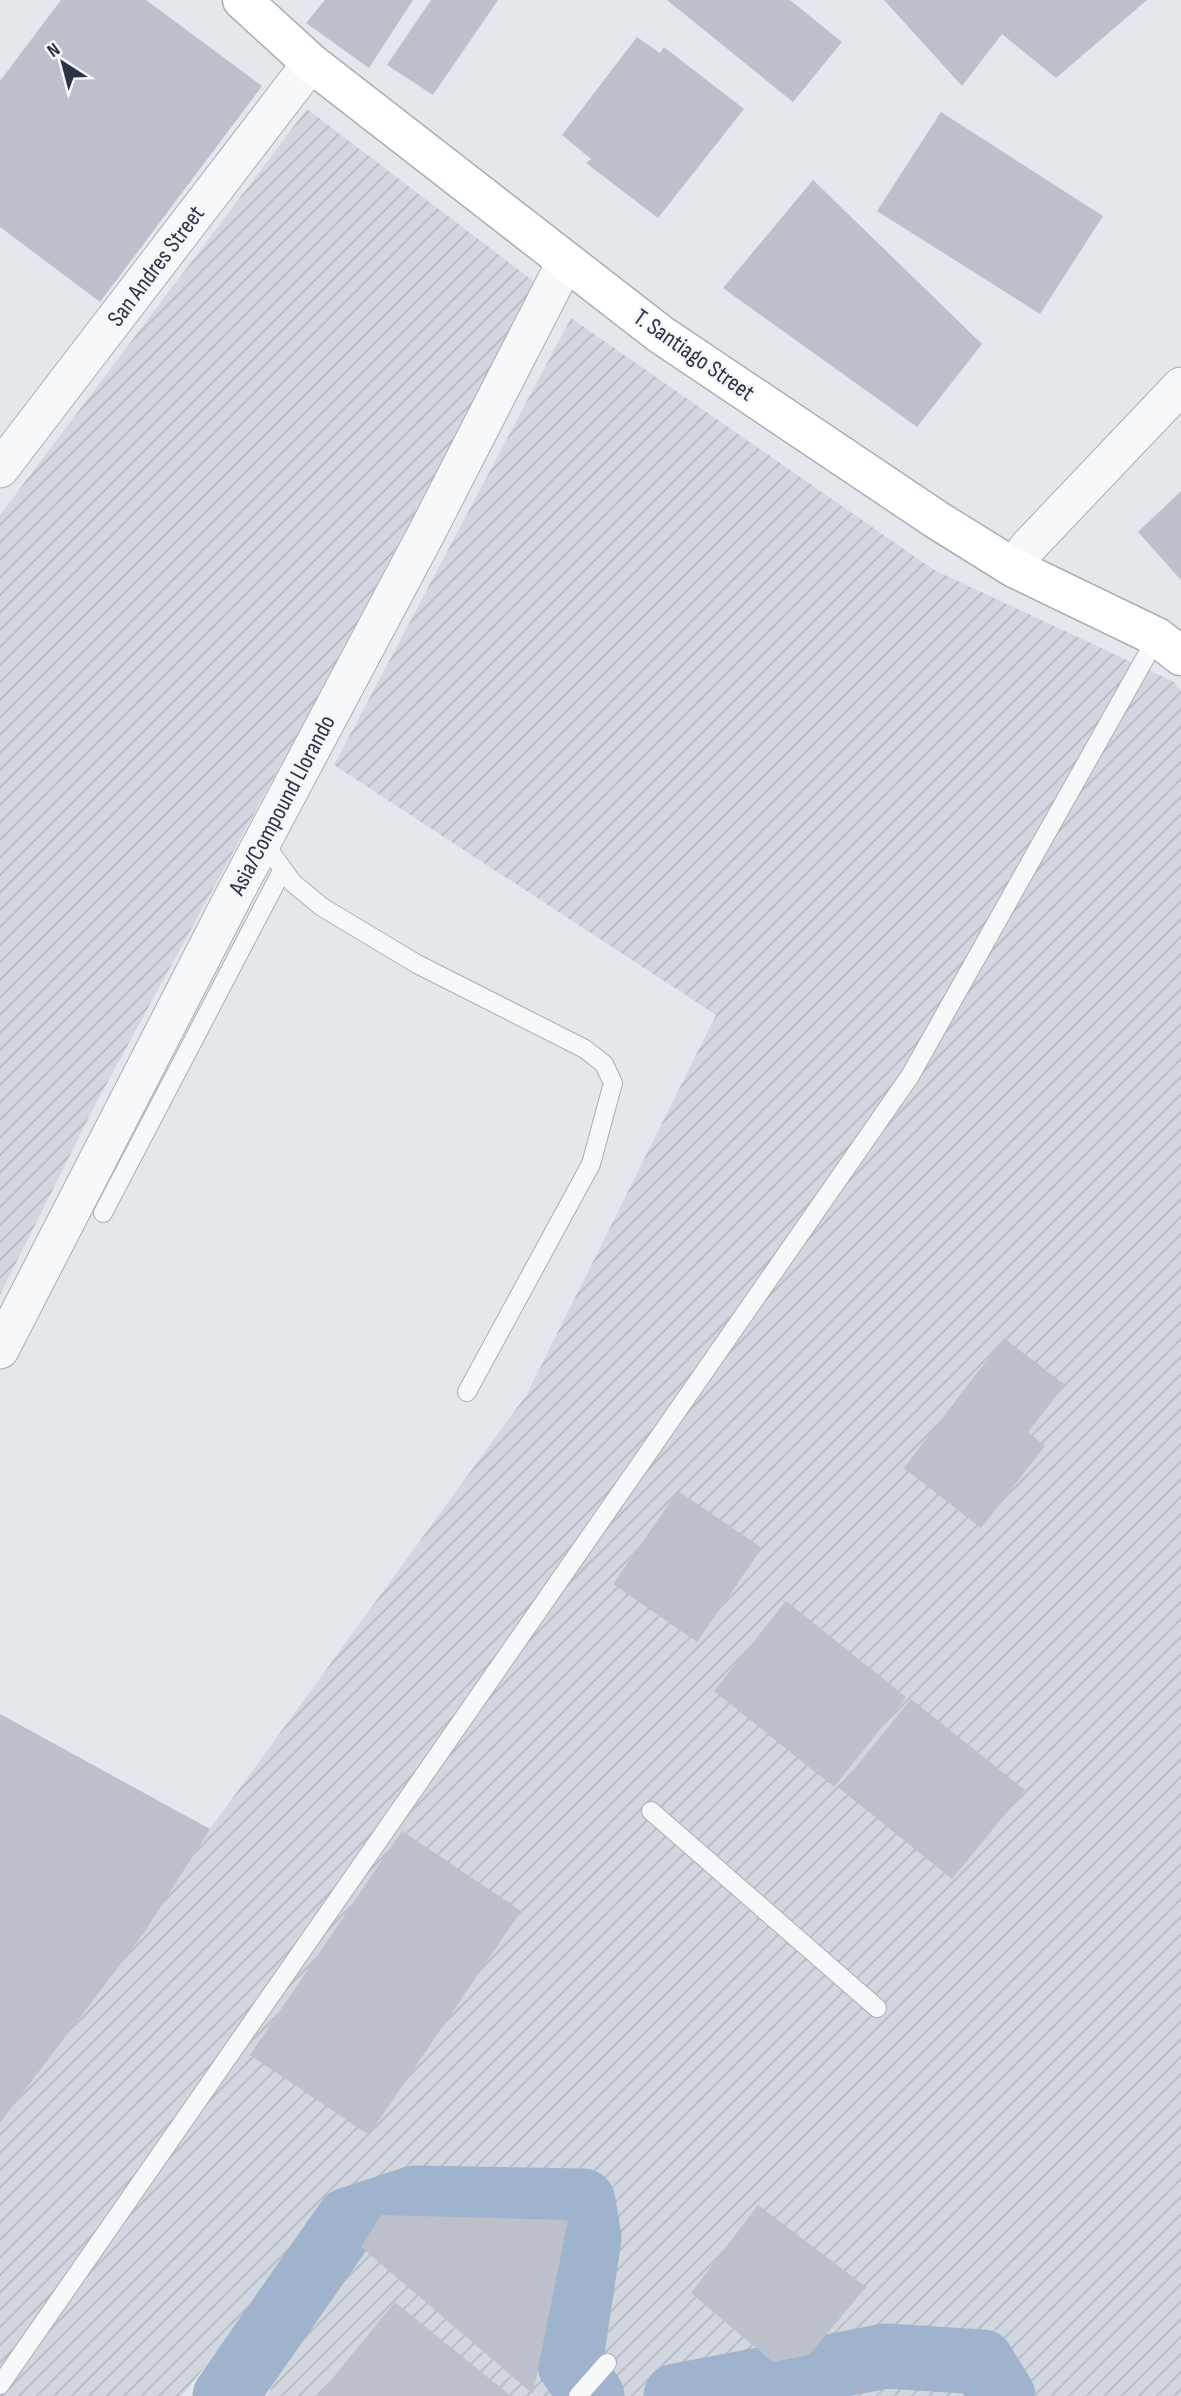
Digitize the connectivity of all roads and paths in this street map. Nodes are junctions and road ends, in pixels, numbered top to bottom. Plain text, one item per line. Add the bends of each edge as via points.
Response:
1 (242, 0) edge
2 (311, 63) junction
3 (566, 261) junction
4 (1181, 386) edge
5 (0, 469) edge
6 (1014, 568) junction
7 (1169, 647) edge
8 (271, 858) junction
9 (103, 1213) dead end
10 (0, 1350) edge
11 (467, 1392) dead end
12 (651, 1811) dead end
13 (877, 2008) dead end
14 (607, 2363) dead end
15 (0, 2385) edge
16 (578, 2396) edge

1 - 2 main road, T. Santiago Street
2 - 3 main road, T. Santiago Street
2 - 5 street, San Andres Street
3 - 6 main road, T. Santiago Street via 660,334
3 - 8 street, Asia/Compound Llorando via 427,532
4 - 6 street via 1028,547
6 - 7 main road, T. Santiago Street
7 - 15 lane via 910,1076
8 - 9 lane
8 - 10 street, Asia/Compound Llorando
8 - 11 lane via 322,907 405,957 585,1049 604,1065 613,1083 591,1164
12 - 13 lane
14 - 16 lane

